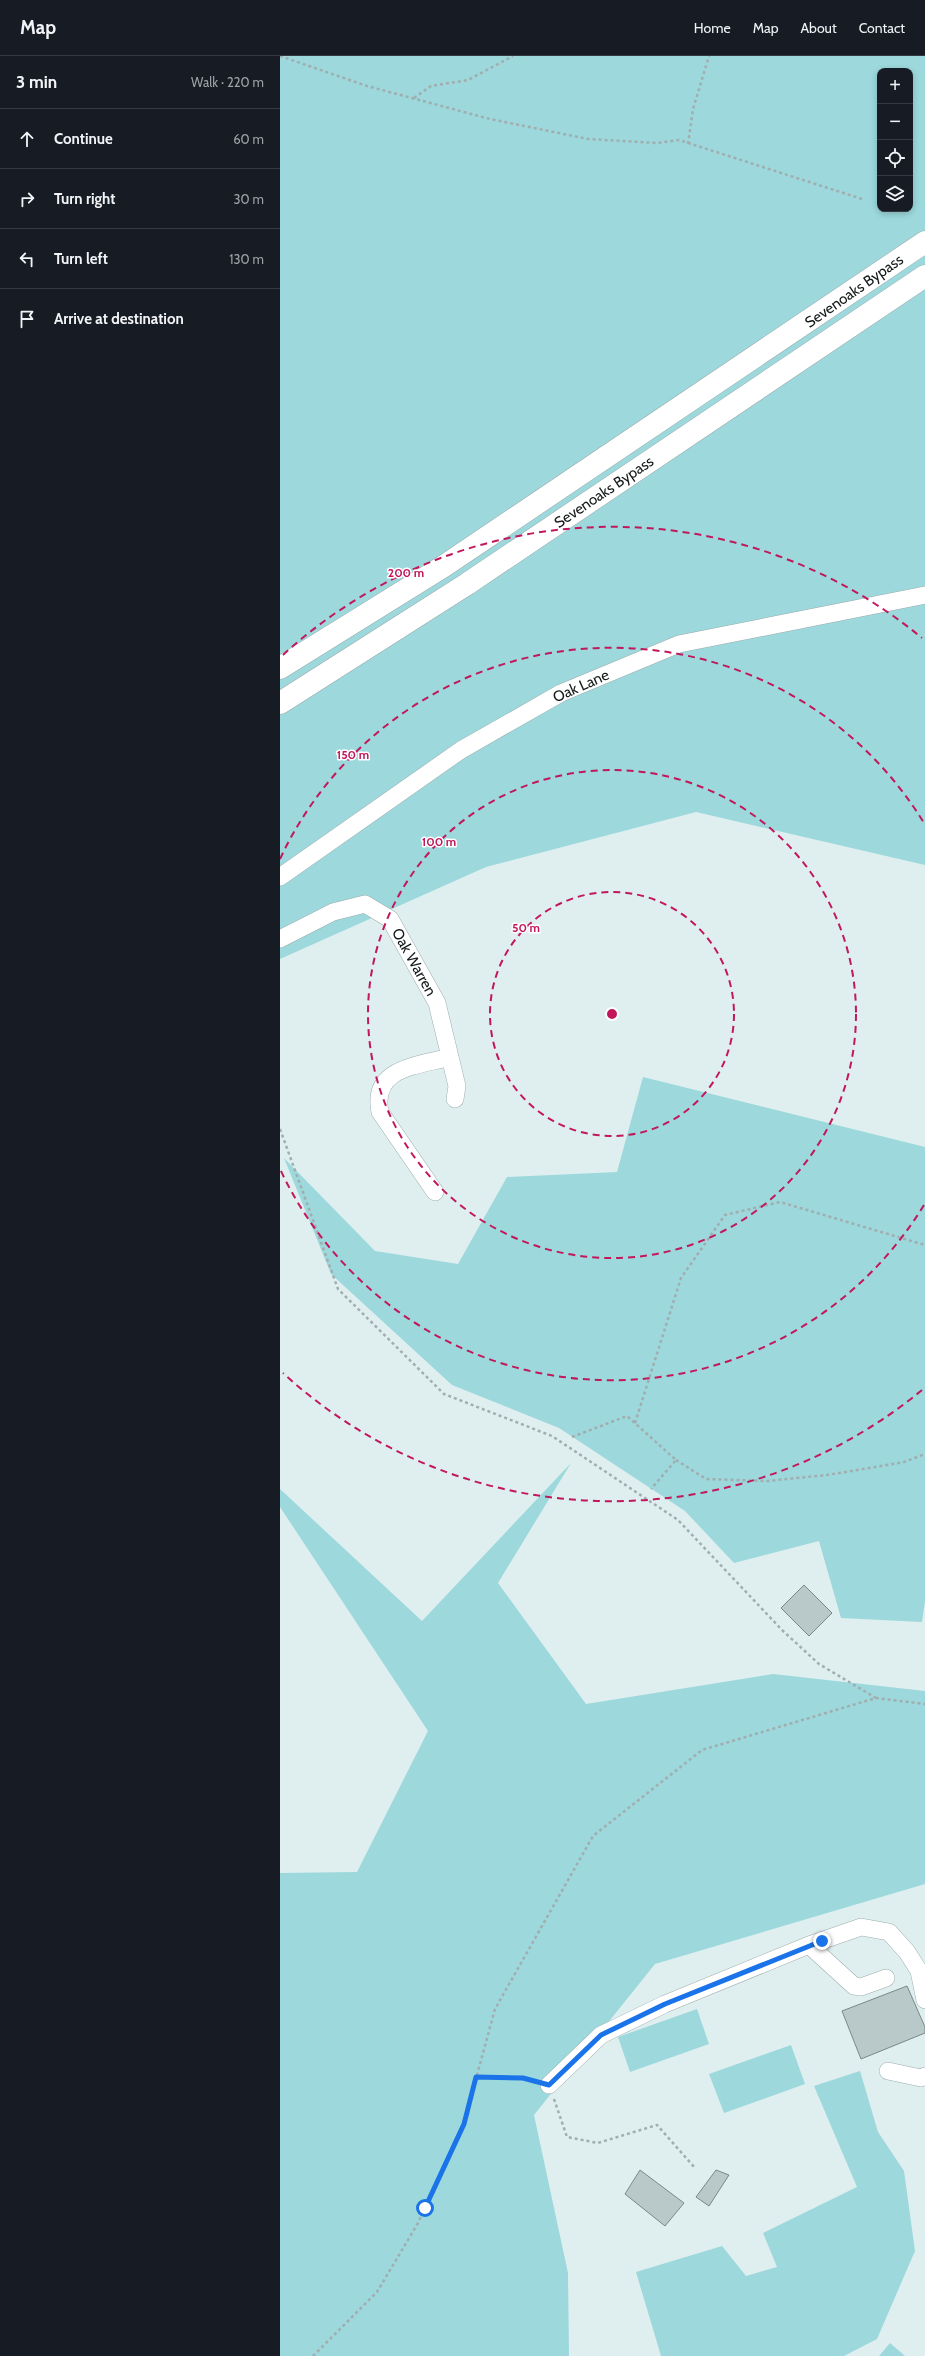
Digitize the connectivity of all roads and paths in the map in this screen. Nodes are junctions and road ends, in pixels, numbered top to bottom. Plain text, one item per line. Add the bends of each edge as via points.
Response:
1 (280, 56) edge
2 (513, 56) edge
3 (709, 56) edge
4 (414, 98) junction
5 (688, 144) junction
6 (862, 199) dead end
7 (925, 242) edge
8 (925, 276) edge
9 (925, 595) edge
10 (280, 668) edge
11 (280, 703) edge
12 (280, 877) edge
13 (280, 939) edge
14 (450, 1057) junction
15 (455, 1099) dead end
16 (280, 1129) edge
17 (435, 1192) dead end
18 (925, 1245) edge
19 (635, 1423) junction
20 (572, 1436) dead end
21 (925, 1454) edge
22 (676, 1460) junction
23 (651, 1489) dead end
24 (876, 1698) junction
25 (925, 1704) edge
26 (809, 1945) junction
27 (886, 1978) dead end
28 (925, 2000) edge
29 (888, 2071) dead end
30 (925, 2076) edge
31 (476, 2077) junction
32 (549, 2085) junction
33 (695, 2168) dead end
34 (313, 2356) edge

1 - 4 path via 367,86
2 - 4 path via 468,80 431,86
3 - 5 path via 694,109
4 - 5 path via 490,119 588,139 657,143 679,140
5 - 6 path
7 - 10 highway, Sevenoaks Bypass via 444,566
8 - 11 highway, Sevenoaks Bypass via 467,584
9 - 12 street, Oak Lane via 679,644 561,694 461,750
13 - 14 street, Oak Warren via 333,912 365,904 390,920 437,1004
14 - 15 street, Oak Warren via 457,1086
14 - 17 street via 397,1072 387,1079 377,1099 380,1112
16 - 24 path via 338,1289 444,1394 552,1436 678,1520 782,1630 819,1664
18 - 19 path via 780,1202 725,1215 681,1278
19 - 20 path via 627,1416
19 - 22 path
21 - 22 path via 904,1462 835,1474 767,1481 706,1479
22 - 23 path
24 - 25 path
24 - 31 path via 702,1750 593,1836 495,2009
26 - 27 street via 854,1986 862,1987
26 - 28 street via 861,1927 889,1932 908,1952 919,1971
26 - 32 street via 665,2004 601,2035
29 - 30 street via 921,2078
31 - 32 path via 523,2078
31 - 34 path via 464,2124 418,2223 377,2292
32 - 33 path via 567,2137 598,2143 657,2125

